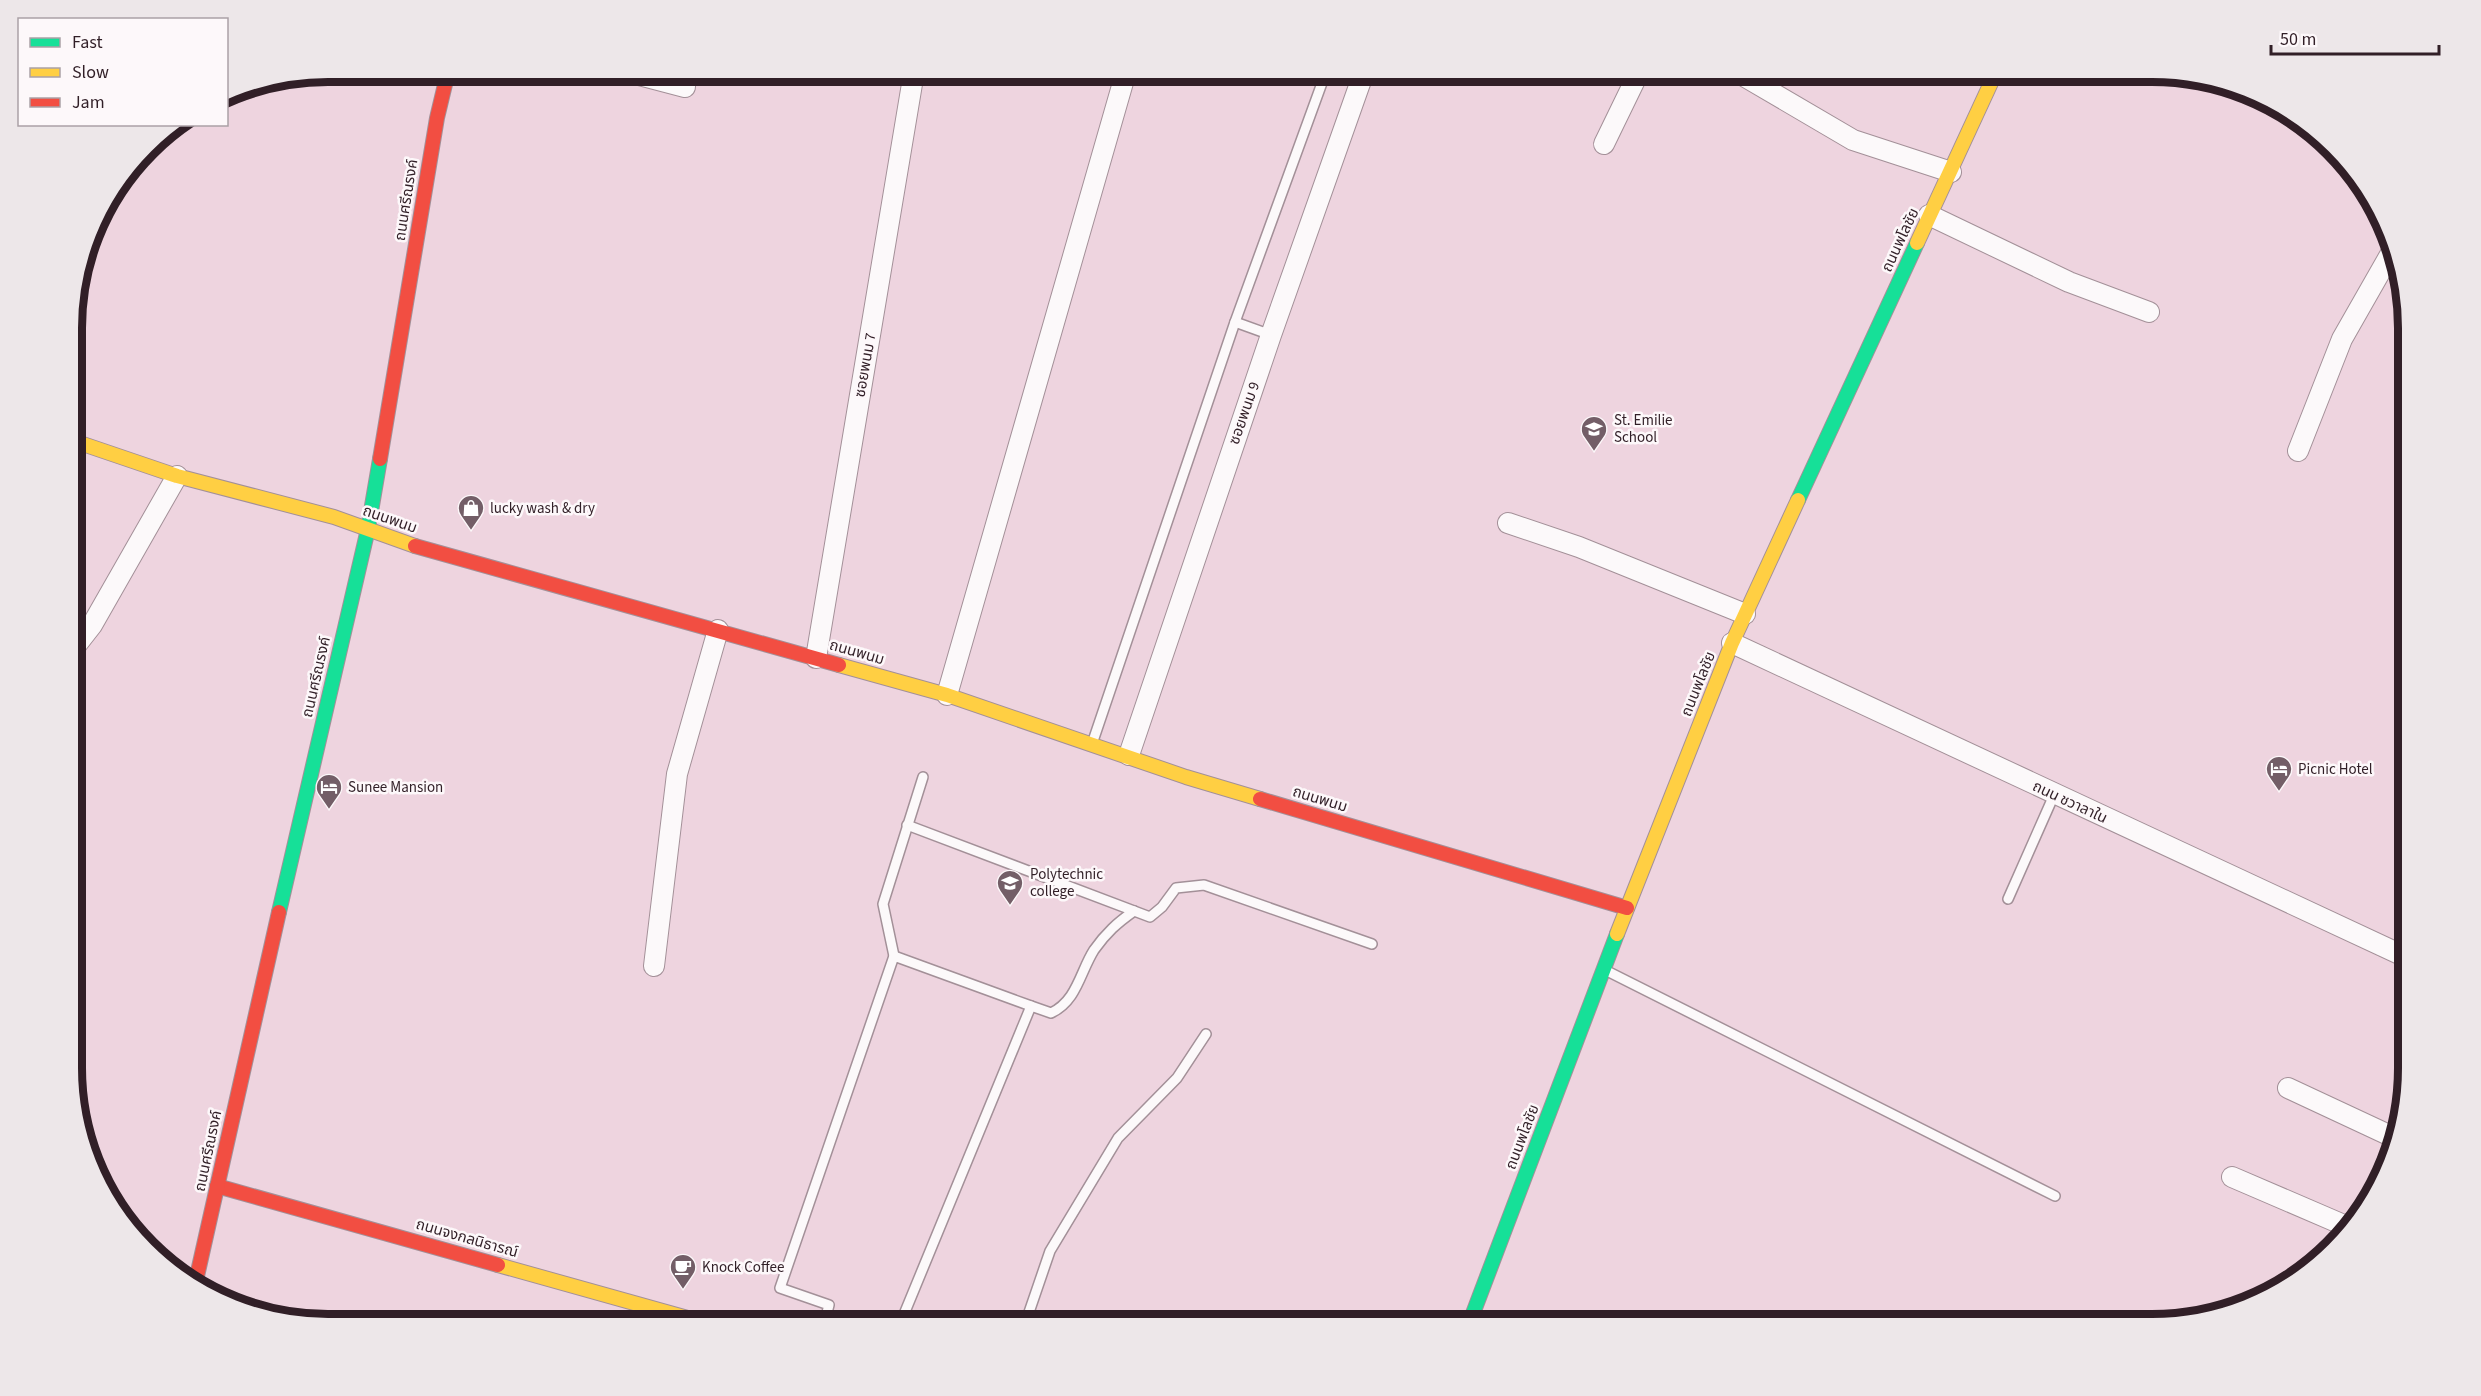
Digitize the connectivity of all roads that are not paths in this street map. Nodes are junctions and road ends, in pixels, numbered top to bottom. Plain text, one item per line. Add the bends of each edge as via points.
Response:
1 (446, 82) edge
2 (666, 82) edge
3 (912, 82) edge
4 (1123, 82) edge
5 (1322, 82) edge
6 (1360, 82) edge
7 (1633, 82) edge
8 (1754, 82) edge
9 (1992, 82) edge
10 (685, 87) dead end
11 (1604, 144) dead end
12 (1951, 172) junction
13 (1929, 215) junction
14 (2388, 259) edge
15 (2149, 312) dead end
16 (1235, 322) junction
17 (1270, 335) junction
18 (82, 444) edge
19 (2298, 451) dead end
20 (177, 476) junction
21 (1508, 524) dead end
22 (368, 529) junction
23 (1745, 614) junction
24 (718, 630) junction
25 (82, 638) edge
26 (1732, 644) junction
27 (816, 658) junction
28 (947, 695) junction
29 (1092, 743) junction
30 (1129, 755) junction
31 (923, 777) dead end
32 (2054, 795) junction
33 (907, 825) junction
34 (2008, 899) dead end
35 (1627, 908) junction
36 (1134, 911) junction
37 (1372, 944) dead end
38 (2398, 953) edge
39 (894, 956) junction
40 (654, 966) dead end
41 (1603, 969) junction
42 (1031, 1006) junction
43 (1206, 1034) dead end
44 (2288, 1088) dead end
45 (2389, 1135) edge
46 (2232, 1178) dead end
47 (217, 1186) junction
48 (2055, 1196) dead end
49 (2342, 1224) edge
50 (197, 1275) edge
51 (673, 1314) edge
52 (827, 1314) edge
53 (904, 1314) edge
54 (1028, 1314) edge
55 (1473, 1314) edge

1 - 22 street, ถนนศรีณรงค์
2 - 10 street
3 - 27 street, ซอยพนม 7
4 - 28 street
5 - 16 lane
6 - 17 street, ซอยพนม 9
7 - 11 street
8 - 12 street via 1853,140
9 - 12 street, ถนนพโลชัย
12 - 13 street, ถนนพโลชัย
13 - 15 street via 2069,282
13 - 23 street, ถนนพโลชัย
14 - 19 street via 2342,339
16 - 17 lane
16 - 29 lane
17 - 30 street, ซอยพนม 9
18 - 20 street, ถนนพนม
20 - 22 street, ถนนพนม
20 - 25 street
21 - 23 street via 1579,547
22 - 24 street, ถนนพนม via 412,545
22 - 47 street, ถนนศรีณรงค์
23 - 26 street, ถนนพโลชัย
24 - 27 street, ถนนพนม
24 - 40 street via 677,774
26 - 32 street, ถนน ชวาลาใน
26 - 35 street, ถนนพโลชัย
27 - 28 street, ถนนพนม
28 - 29 street, ถนนพนม
29 - 30 street, ถนนพนม
30 - 35 street, ถนนพนม via 1186,777
31 - 33 lane
32 - 34 lane
32 - 38 street, ถนน ชวาลาใน
33 - 36 lane
33 - 39 lane via 883,904
35 - 41 street, ถนนพโลชัย
36 - 37 lane via 1150,917 1176,888 1203,885
36 - 42 lane via 1110,928 1062,1008 1051,1013
39 - 42 lane
39 - 52 lane via 780,1288 829,1305
41 - 48 lane
41 - 55 street, ถนนพโลชัย
42 - 53 lane
43 - 54 lane via 1177,1078 1118,1138 1050,1251
44 - 45 street
46 - 49 street
47 - 50 street, ถนนศรีณรงค์
47 - 51 street, ถนนจงกลนิธารณ์

